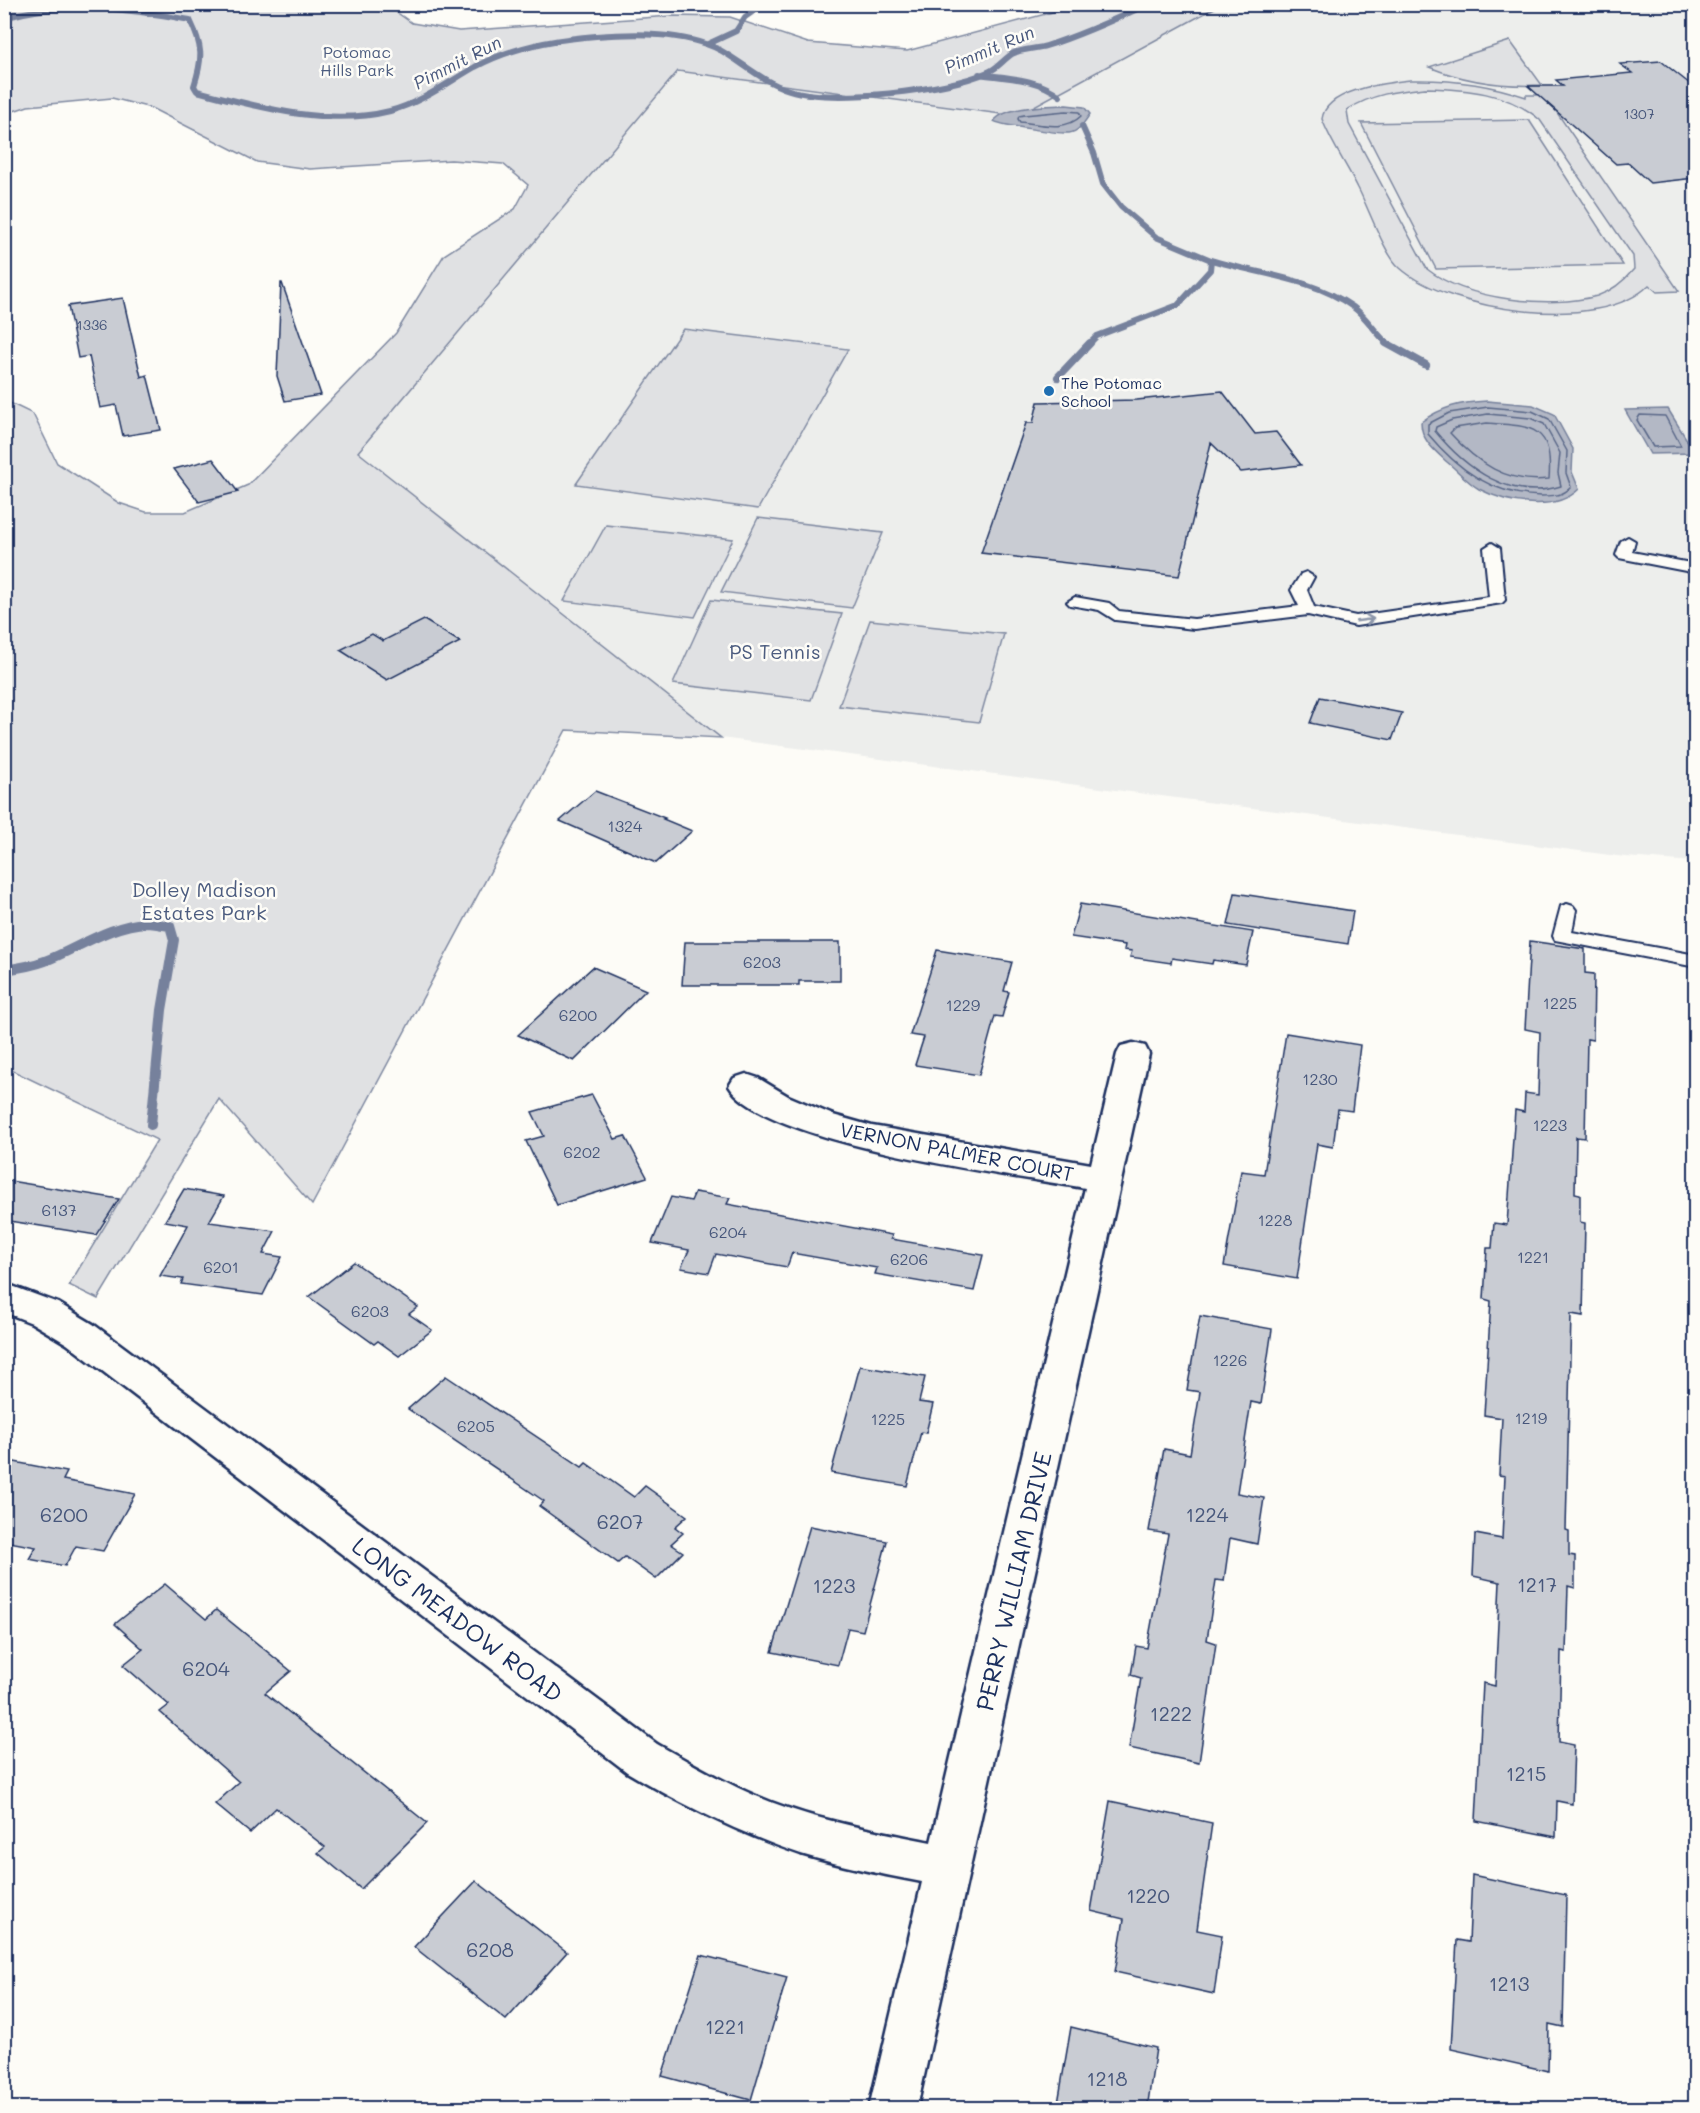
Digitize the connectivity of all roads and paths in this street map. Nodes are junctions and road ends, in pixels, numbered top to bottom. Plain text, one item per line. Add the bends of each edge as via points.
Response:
1 (1628, 541) dead end
2 (1492, 548) dead end
3 (1695, 569) edge
4 (1306, 577) dead end
5 (1075, 602) dead end
6 (1308, 610) junction
7 (1567, 910) dead end
8 (1695, 961) edge
9 (1133, 1054) dead end
10 (746, 1086) dead end
11 (1105, 1179) junction
12 (4, 1298) edge
13 (948, 1867) junction
14 (893, 2109) edge

1 - 3 lane via 1624,555
6 -> 2 lane via 1356,621 1497,600
4 - 6 lane via 1299,590
5 - 6 lane via 1104,606 1115,615 1194,624
7 - 8 lane via 1562,936
9 - 11 street, PERRY WILLIAM DRIVE
10 - 11 street, VERNON PALMER COURT via 822,1124 872,1138
11 - 13 street, PERRY WILLIAM DRIVE
12 - 13 street, LONG MEADOW ROAD via 45,1313 80,1334 642,1758 706,1796 783,1828
13 - 14 street, PERRY WILLIAM DRIVE

